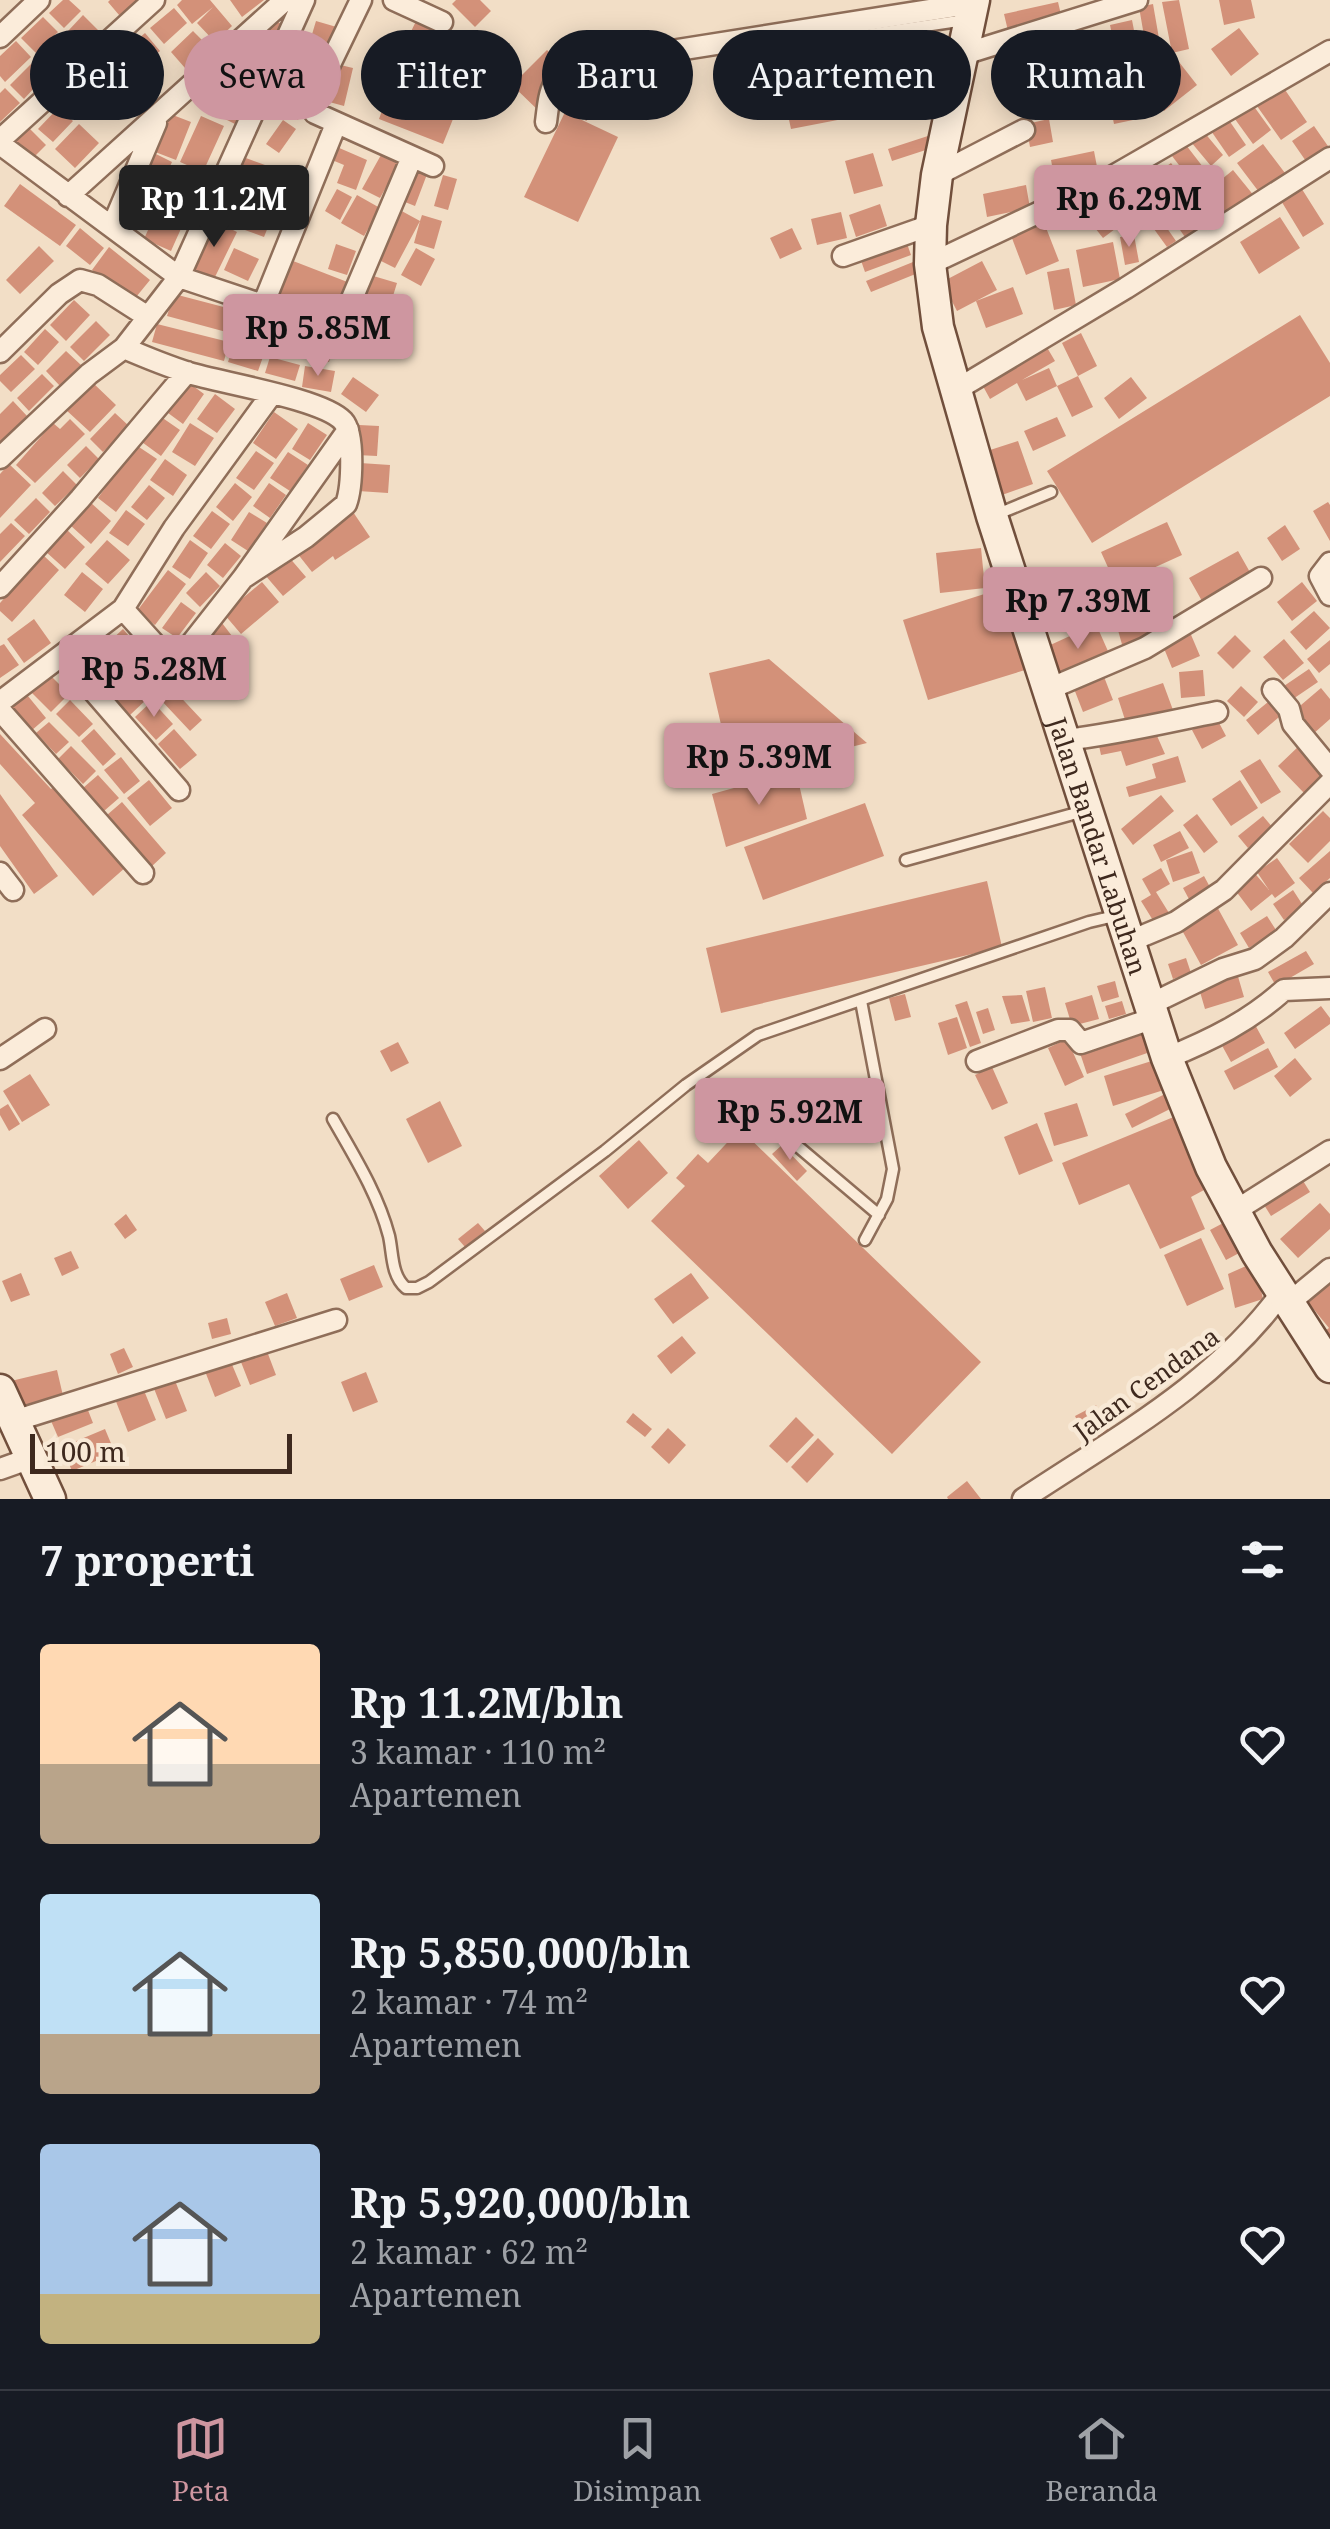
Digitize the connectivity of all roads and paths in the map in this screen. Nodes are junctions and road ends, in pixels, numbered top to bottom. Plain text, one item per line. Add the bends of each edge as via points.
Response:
1 (39, 0) edge
2 (154, 0) edge
3 (285, 0) edge
4 (304, 0) edge
5 (361, 0) edge
6 (394, 0) edge
7 (1137, 0) edge
8 (973, 7) edge
9 (442, 22) dead end
10 (858, 30) edge
11 (0, 37) edge
12 (1330, 51) edge
13 (971, 58) edge
14 (164, 111) edge
15 (154, 120) edge
16 (156, 120) edge
17 (950, 120) edge
18 (546, 122) dead end
19 (336, 124) junction
20 (1024, 130) dead end
21 (0, 142) edge
22 (412, 157) junction
23 (1330, 158) edge
24 (433, 166) dead end
25 (938, 176) junction
26 (68, 196) junction
27 (931, 225) junction
28 (112, 227) junction
29 (843, 256) dead end
30 (930, 264) junction
31 (179, 278) junction
32 (263, 306) junction
33 (148, 317) junction
34 (124, 348) junction
35 (0, 352) edge
36 (187, 372) junction
37 (956, 390) junction
38 (271, 395) junction
39 (348, 430) junction
40 (0, 458) edge
41 (1051, 492) dead end
42 (992, 516) junction
43 (1330, 563) edge
44 (243, 578) junction
45 (1261, 578) dead end
46 (0, 587) edge
47 (1330, 595) edge
48 (123, 610) junction
49 (63, 656) junction
50 (1049, 688) junction
51 (1273, 690) dead end
52 (0, 706) edge
53 (1217, 712) dead end
54 (1066, 740) junction
55 (1330, 770) edge
56 (1330, 782) edge
57 (179, 790) dead end
58 (1086, 810) junction
59 (906, 860) dead end
60 (0, 873) edge
61 (143, 873) dead end
62 (13, 890) dead end
63 (1330, 893) edge
64 (1124, 928) junction
65 (1330, 988) edge
66 (861, 1001) junction
67 (1153, 1011) junction
68 (45, 1029) dead end
69 (1167, 1058) junction
70 (0, 1059) edge
71 (977, 1062) dead end
72 (332, 1119) dead end
73 (782, 1133) dead end
74 (1330, 1151) edge
75 (1235, 1211) junction
76 (880, 1216) junction
77 (864, 1240) dead end
78 (1330, 1270) edge
79 (1286, 1296) junction
80 (336, 1320) dead end
81 (1330, 1368) edge
82 (0, 1390) edge
83 (14, 1421) junction
84 (31, 1458) junction
85 (0, 1469) edge
86 (50, 1499) edge
87 (1023, 1499) edge

1 - 11 street
2 - 21 street
3 - 14 street
4 - 31 street
5 - 19 street via 314,104 315,113
6 - 9 street
7 - 13 street
8 - 10 lane
8 - 18 street via 583,65 554,84
12 - 30 street via 1101,183
15 - 26 street
16 - 28 street
17 - 25 main road, Jalan Bandar Labuhan
19 - 22 street
19 - 32 street
20 - 25 street
21 - 26 street
22 - 24 street
22 - 32 street via 343,318 331,322
23 - 37 street
25 - 27 main road, Jalan Bandar Labuhan
26 - 28 street
27 - 29 street
27 - 30 main road, Jalan Bandar Labuhan
28 - 31 street
30 - 37 main road, Jalan Bandar Labuhan
31 - 32 street
31 - 33 street
33 - 34 street
33 - 35 street via 80,280
34 - 36 street
34 - 40 street
36 - 38 street
36 - 46 street
37 - 42 main road, Jalan Bandar Labuhan
38 - 39 street via 328,412
38 - 48 street
39 - 44 street
39 - 44 street via 346,504
41 - 42 lane
42 - 50 main road, Jalan Bandar Labuhan
43 - 47 street via 1320,576
44 - 48 street via 194,644 174,660 160,654
45 - 50 street via 1145,648
48 - 49 street
49 - 52 street
49 - 57 street
50 - 54 main road, Jalan Bandar Labuhan
51 - 55 street
52 - 61 street
53 - 54 street
54 - 58 main road, Jalan Bandar Labuhan
56 - 64 street via 1224,890 1176,922
58 - 59 lane
58 - 64 main road, Jalan Bandar Labuhan
60 - 62 street
63 - 67 street via 1255,959 1223,969
64 - 66 lane via 1089,922
64 - 67 main road, Jalan Bandar Labuhan
65 - 69 street via 1284,990 1223,1035
66 - 72 lane via 758,1035 722,1058 417,1288 396,1278 374,1193
66 - 76 lane via 894,1169
67 - 69 main road, Jalan Bandar Labuhan
67 - 71 street via 1081,1043 1070,1030 1058,1030
68 - 70 street
69 - 75 main road, Jalan Bandar Labuhan via 1210,1168
73 - 76 lane
74 - 75 street
75 - 79 main road, Jalan Bandar Labuhan
76 - 77 lane
78 - 79 street, Jalan Cendana
79 - 81 main road, Jalan Bandar Labuhan
79 - 87 street, Jalan Cendana via 1199,1380
80 - 83 street
82 - 83 main road
83 - 84 main road
84 - 85 street
84 - 86 main road

